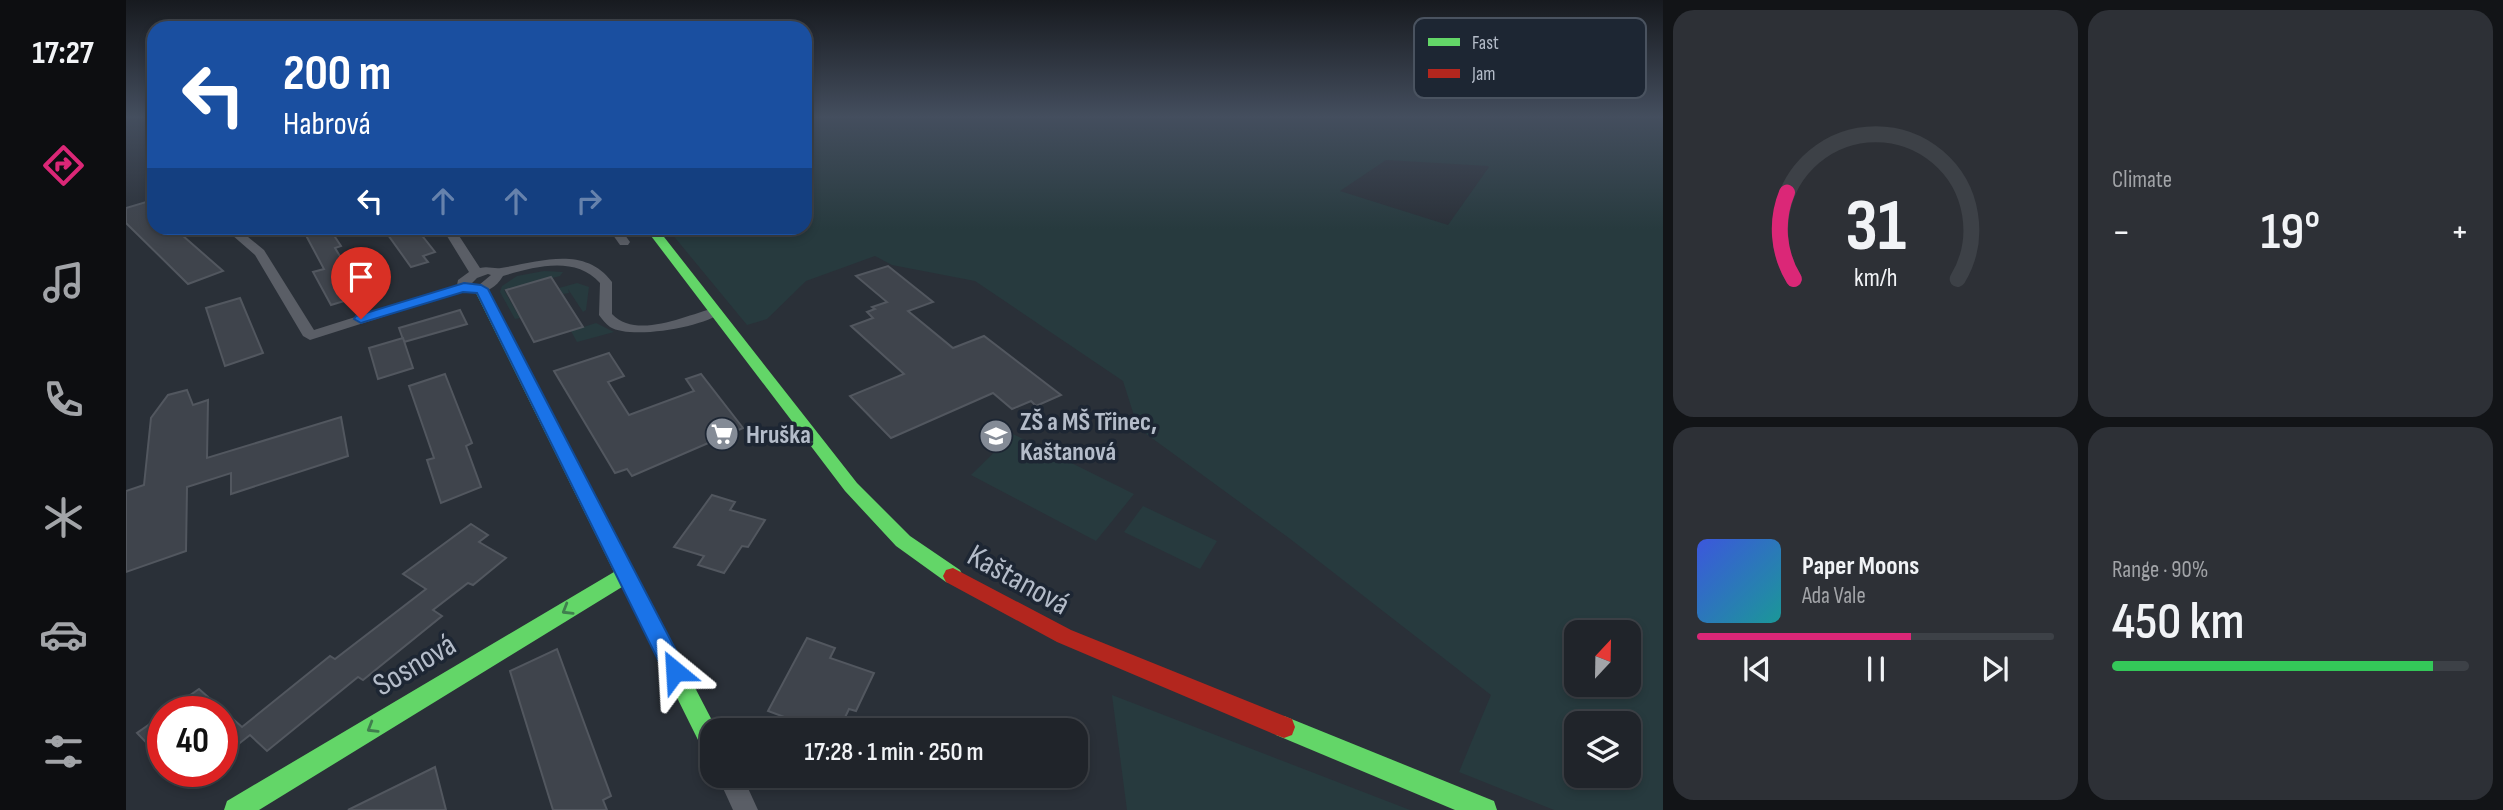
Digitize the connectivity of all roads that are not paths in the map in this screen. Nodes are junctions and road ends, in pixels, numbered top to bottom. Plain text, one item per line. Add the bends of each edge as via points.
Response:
1 (238, 235) edge
2 (452, 235) edge
3 (619, 235) edge
4 (656, 235) edge
5 (624, 242) dead end
6 (476, 272) junction
7 (498, 273) junction
8 (464, 287) junction
9 (481, 289) junction
10 (715, 312) junction
11 (625, 575) junction
12 (700, 721) edge
13 (735, 788) edge
14 (236, 810) edge
15 (746, 810) edge
16 (1485, 810) edge

1 - 8 street via 260,253 310,336
2 - 6 street
3 - 5 street
4 - 10 street, Kaštanová
6 - 7 street
6 - 8 street
7 - 9 street
7 - 10 street via 554,262 591,268 606,282 607,316 632,328 663,327
8 - 9 street
9 - 11 street
10 - 16 street, Kaštanová via 851,487 903,541 960,580 1064,636
11 - 12 street
11 -> 14 street, Sosnová
13 - 15 street

